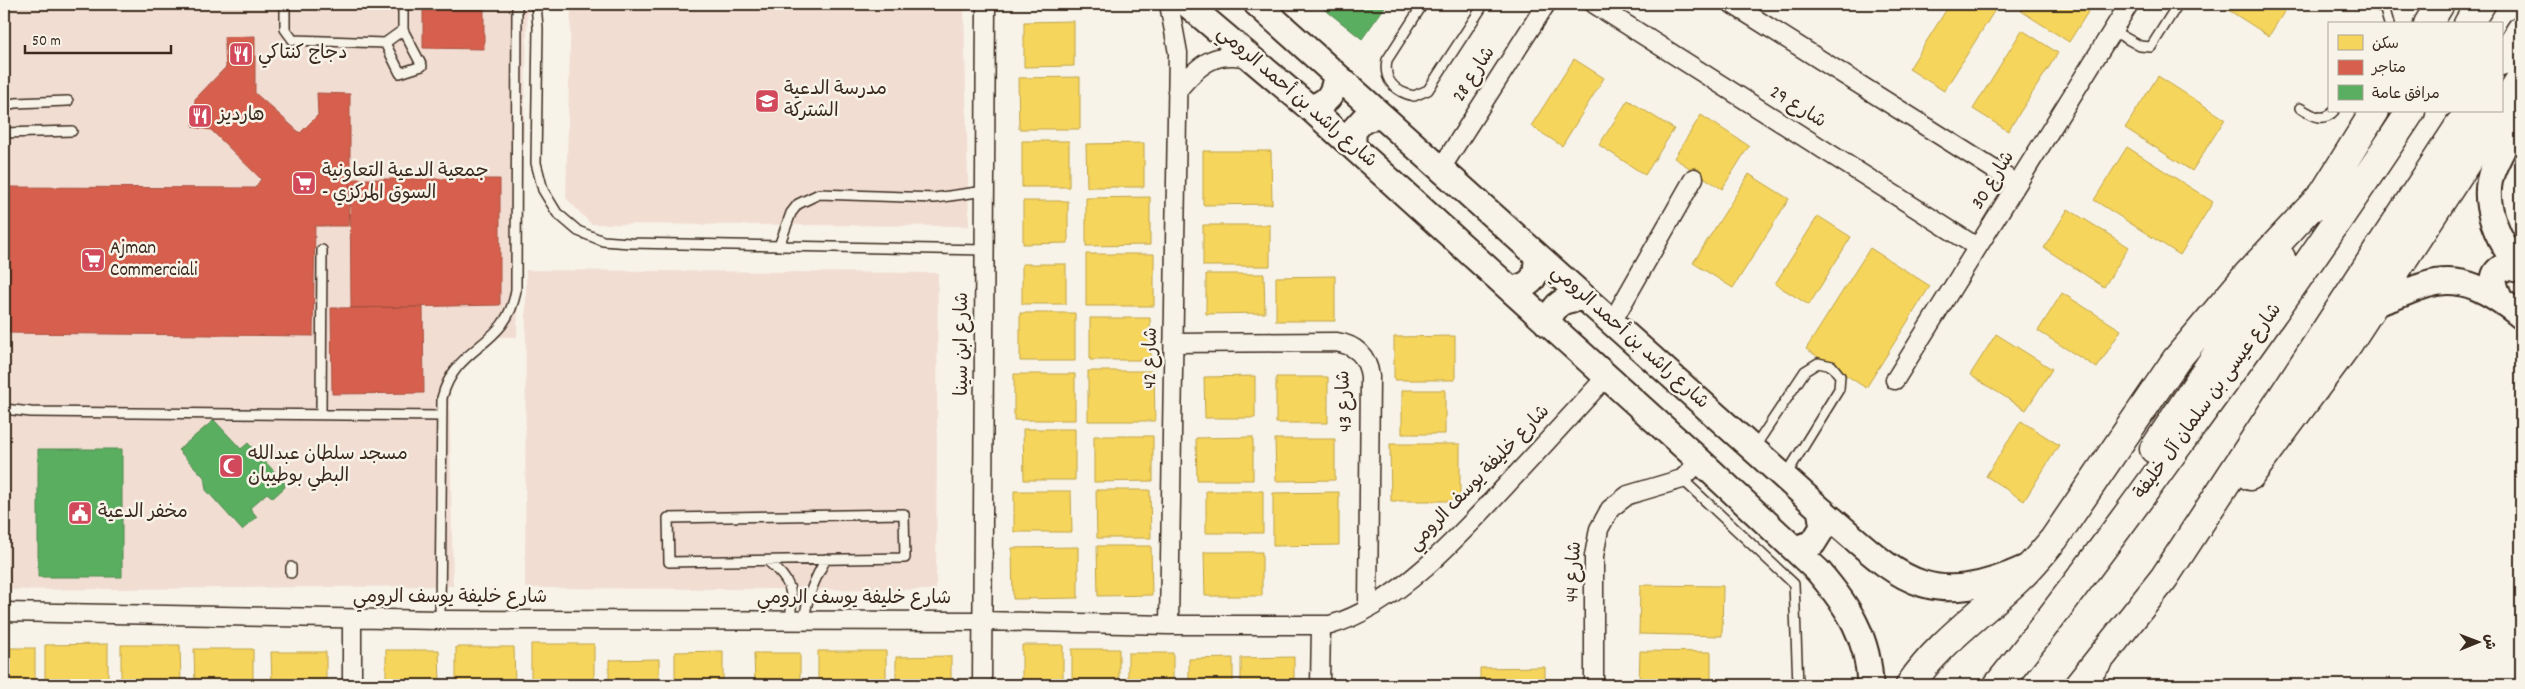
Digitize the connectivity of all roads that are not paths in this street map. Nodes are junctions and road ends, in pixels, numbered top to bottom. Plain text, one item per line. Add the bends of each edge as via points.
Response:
1 (285, 4) edge
2 (403, 4) edge
3 (517, 4) edge
4 (536, 4) edge
5 (986, 4) edge
6 (1168, 4) edge
7 (1187, 4) edge
8 (1257, 4) edge
9 (1423, 4) edge
10 (1484, 4) edge
11 (1546, 4) edge
12 (1594, 4) edge
13 (1732, 4) edge
14 (2129, 4) edge
15 (2178, 4) edge
16 (2377, 4) edge
17 (2440, 4) edge
18 (2481, 4) edge
19 (2388, 22) edge
20 (2429, 22) edge
21 (2469, 22) edge
22 (403, 30) junction
23 (2521, 30) edge
24 (2113, 31) junction
25 (385, 43) junction
26 (2502, 59) edge
27 (1254, 60) junction
28 (1336, 75) junction
29 (2519, 82) edge
30 (1177, 91) junction
31 (68, 101) dead end
32 (4, 106) edge
33 (2502, 107) edge
34 (1310, 108) junction
35 (2300, 108) dead end
36 (2333, 112) edge
37 (2374, 112) edge
38 (2410, 112) edge
39 (2468, 112) edge
40 (2499, 112) edge
41 (1380, 116) junction
42 (72, 130) dead end
43 (4, 132) edge
44 (1353, 148) junction
45 (1440, 170) junction
46 (1694, 178) dead end
47 (2017, 184) junction
48 (2327, 190) junction
49 (985, 191) junction
50 (779, 246) junction
51 (1977, 247) junction
52 (322, 250) dead end
53 (985, 250) junction
54 (1537, 256) junction
55 (2521, 270) edge
56 (1511, 290) junction
57 (1585, 298) junction
58 (2499, 298) junction
59 (2375, 303) junction
60 (2521, 316) edge
61 (1612, 322) junction
62 (1547, 323) junction
63 (1174, 343) junction
64 (1606, 377) junction
65 (1895, 380) dead end
66 (4, 409) edge
67 (321, 414) junction
68 (440, 416) junction
69 (1753, 449) junction
70 (1700, 461) junction
71 (1784, 477) junction
72 (1682, 479) junction
73 (1820, 509) junction
74 (1795, 549) junction
75 (826, 559) junction
76 (768, 561) junction
77 (2032, 565) junction
78 (2164, 578) junction
79 (1368, 608) junction
80 (4, 612) edge
81 (2056, 613) junction
82 (352, 619) junction
83 (440, 620) junction
84 (797, 621) junction
85 (982, 621) junction
86 (1169, 625) junction
87 (1321, 626) junction
88 (352, 685) edge
89 (982, 685) edge
90 (1320, 685) edge
91 (1594, 685) edge
92 (1798, 685) edge
93 (1870, 685) edge
94 (1910, 685) edge
95 (1998, 685) edge
96 (2079, 685) edge

1 - 25 lane via 285,29 293,40
2 - 22 lane
3 - 68 lane via 514,304 510,316 492,337 455,368 444,388
4 - 50 lane via 536,163 542,190 557,213 578,231 603,241
5 - 49 street, شارع ابن سينا
6 - 30 street, شارع 42 via 1177,41
7 - 27 street, شارع راشد بن أحمد الرومي
8 - 28 street, شارع راشد بن أحمد الرومي
9 - 10 lane via 1387,60 1385,70 1392,85 1414,96 1428,90
11 - 45 street, شارع 28
12 - 51 street, شارع 29
13 - 47 street
14 - 24 street, شارع 30
15 - 24 lane via 2151,47 2140,46
16 - 19 lane via 2384,10
17 - 20 highway
18 - 21 highway
22 - 25 lane
22 - 25 lane via 422,66 400,73
23 - 26 highway
24 - 47 street, شارع 30
27 - 30 street via 1230,56 1213,59 1196,68
27 - 34 street, شارع راشد بن أحمد الرومي
28 - 34 street via 1330,97
28 - 41 street, شارع راشد بن أحمد الرومي
29 - 33 highway
29 - 55 street via 2510,139 2493,170 2488,195 2499,235
30 - 63 street, شارع 42
31 - 32 lane
34 - 44 street, شارع راشد بن أحمد الرومي
35 - 36 lane via 2318,118
37 - 48 highway
38 - 81 highway, شارع عيسى بن سلمان آل خليفة via 2338,223
39 - 78 highway
40 - 59 highway
41 - 44 street via 1364,118 1358,125 1353,131
41 - 45 street, شارع راشد بن أحمد الرومي
42 - 43 lane
44 - 56 street, شارع راشد بن أحمد الرومي
45 - 54 street, شارع راشد بن أحمد الرومي
46 - 61 street
47 - 51 street, شارع 30
48 - 77 highway via 2249,273 2176,360 2054,539
48 - 81 highway via 2151,453
49 - 50 lane via 935,198 819,194 807,197 794,208
49 - 53 street, شارع ابن سينا
50 - 53 lane
51 - 65 street, شارع 30
52 - 67 lane
53 - 85 street, شارع ابن سينا
54 - 56 street via 1537,273 1527,286
54 - 57 street, شارع راشد بن أحمد الرومي
55 - 58 street via 2505,266 2498,270 2494,285
56 - 62 street, شارع راشد بن أحمد الرومي
57 - 61 street, شارع راشد بن أحمد الرومي
57 - 62 street via 1568,298 1554,308
58 - 59 street via 2469,284 2449,281 2428,284
58 - 60 street
59 - 78 highway via 2267,454
61 - 69 street, شارع راشد بن أحمد الرومي
62 - 64 street, شارع راشد بن أحمد الرومي
63 - 79 street, شارع 43 via 1336,342 1350,345 1362,354 1370,376
63 - 86 street, شارع 42
64 - 70 street, شارع راشد بن أحمد الرومي
64 - 79 street, شارع خليفة يوسف الرومي via 1441,553
66 - 67 lane via 31,412
67 - 68 lane
68 - 83 lane
69 - 71 street, شارع راشد بن أحمد الرومي
69 - 71 lane via 1806,371 1818,363 1832,366 1840,376 1839,389
70 - 72 street, شارع 44
70 - 74 street, شارع راشد بن أحمد الرومي
71 - 73 street, شارع راشد بن أحمد الرومي
72 - 91 street, شارع 44 via 1628,495 1610,510 1599,529 1594,556
72 - 92 lane via 1794,584
73 - 74 street via 1823,527 1813,543
73 - 77 street, شارع راشد بن أحمد الرومي via 1888,566 1919,584 1977,587
74 - 93 street, شارع راشد بن أحمد الرومي via 1836,591 1856,621 1868,655
75 - 76 lane
75 - 76 lane via 905,558 904,514 668,518 669,562
75 - 84 lane
76 - 84 lane via 786,576
77 - 94 highway via 1946,643
78 - 96 highway
79 - 87 street, شارع خليفة يوسف الرومي via 1343,622
80 - 82 street, شارع خليفة يوسف الرومي
81 - 95 highway, شارع عيسى بن سلمان آل خليفة
82 - 83 street, شارع خليفة يوسف الرومي
82 - 88 street
83 - 84 street, شارع خليفة يوسف الرومي
84 - 85 street, شارع خليفة يوسف الرومي
85 - 86 street, شارع خليفة يوسف الرومي
85 - 89 street, شارع ابن سينا
86 - 87 street, شارع خليفة يوسف الرومي
87 - 90 street

